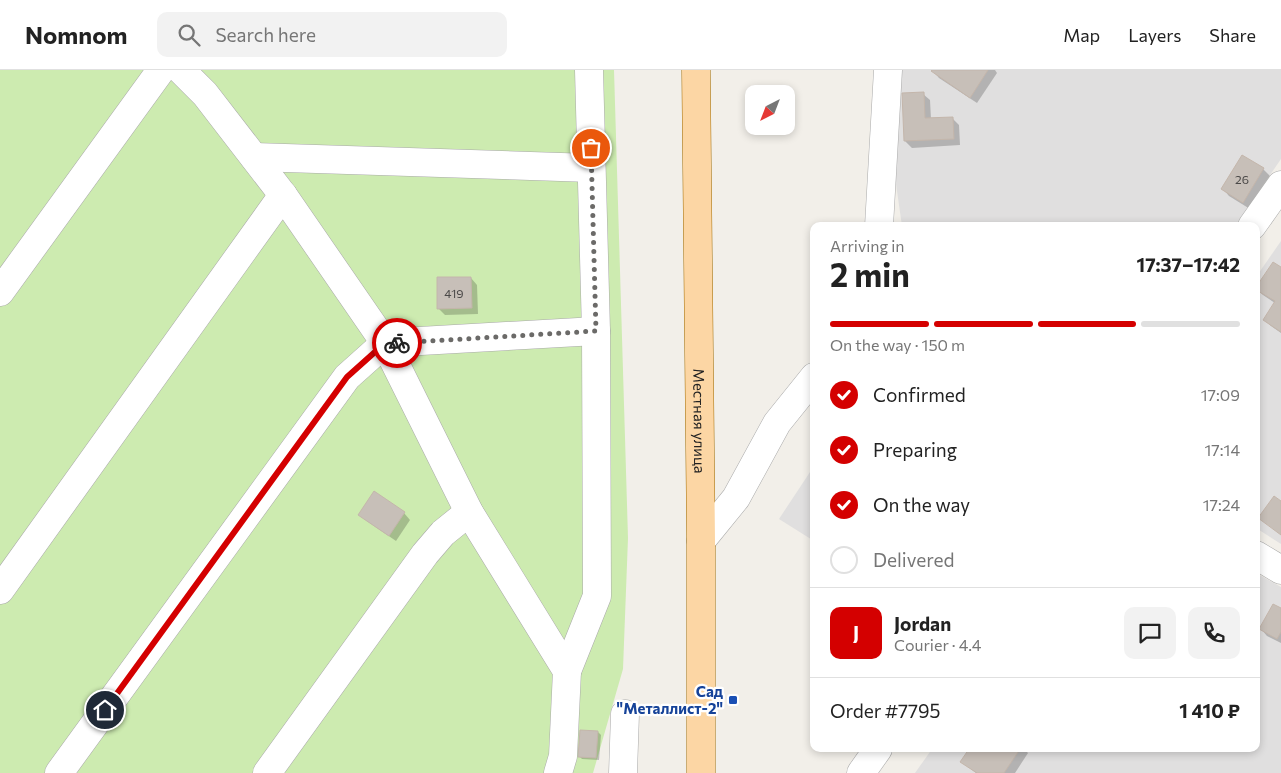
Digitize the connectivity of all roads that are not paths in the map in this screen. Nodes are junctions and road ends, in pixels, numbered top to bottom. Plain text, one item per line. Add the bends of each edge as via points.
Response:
1 (161, 70) edge
2 (181, 70) edge
3 (588, 70) edge
4 (696, 70) edge
5 (888, 70) edge
6 (254, 157) junction
7 (591, 168) junction
8 (1281, 186) edge
9 (283, 195) junction
10 (879, 222) edge
11 (1255, 222) edge
12 (0, 292) edge
13 (596, 331) junction
14 (385, 343) junction
15 (810, 382) edge
16 (469, 512) junction
17 (702, 541) junction
18 (1260, 557) edge
19 (1281, 570) edge
20 (0, 590) edge
21 (567, 671) junction
22 (625, 714) dead end
23 (876, 752) edge
24 (59, 773) edge
25 (267, 773) edge
26 (558, 773) edge
27 (622, 773) edge
28 (701, 773) edge
29 (861, 773) edge

1 - 12 street
2 - 6 street via 206,94
3 - 7 street
4 - 17 main road, Местная улица
5 - 10 street
6 - 7 street
6 - 9 street
7 - 13 street
8 - 11 street
9 - 14 street
9 - 20 street
13 - 14 street
13 - 21 street via 597,596
14 - 16 street
14 - 24 street via 347,377
15 - 17 street via 777,422 736,498
16 - 21 street
16 - 25 street via 443,533 425,554
17 - 28 main road, Местная улица
18 - 19 street
21 - 26 street via 563,756
22 - 27 street
23 - 29 street

